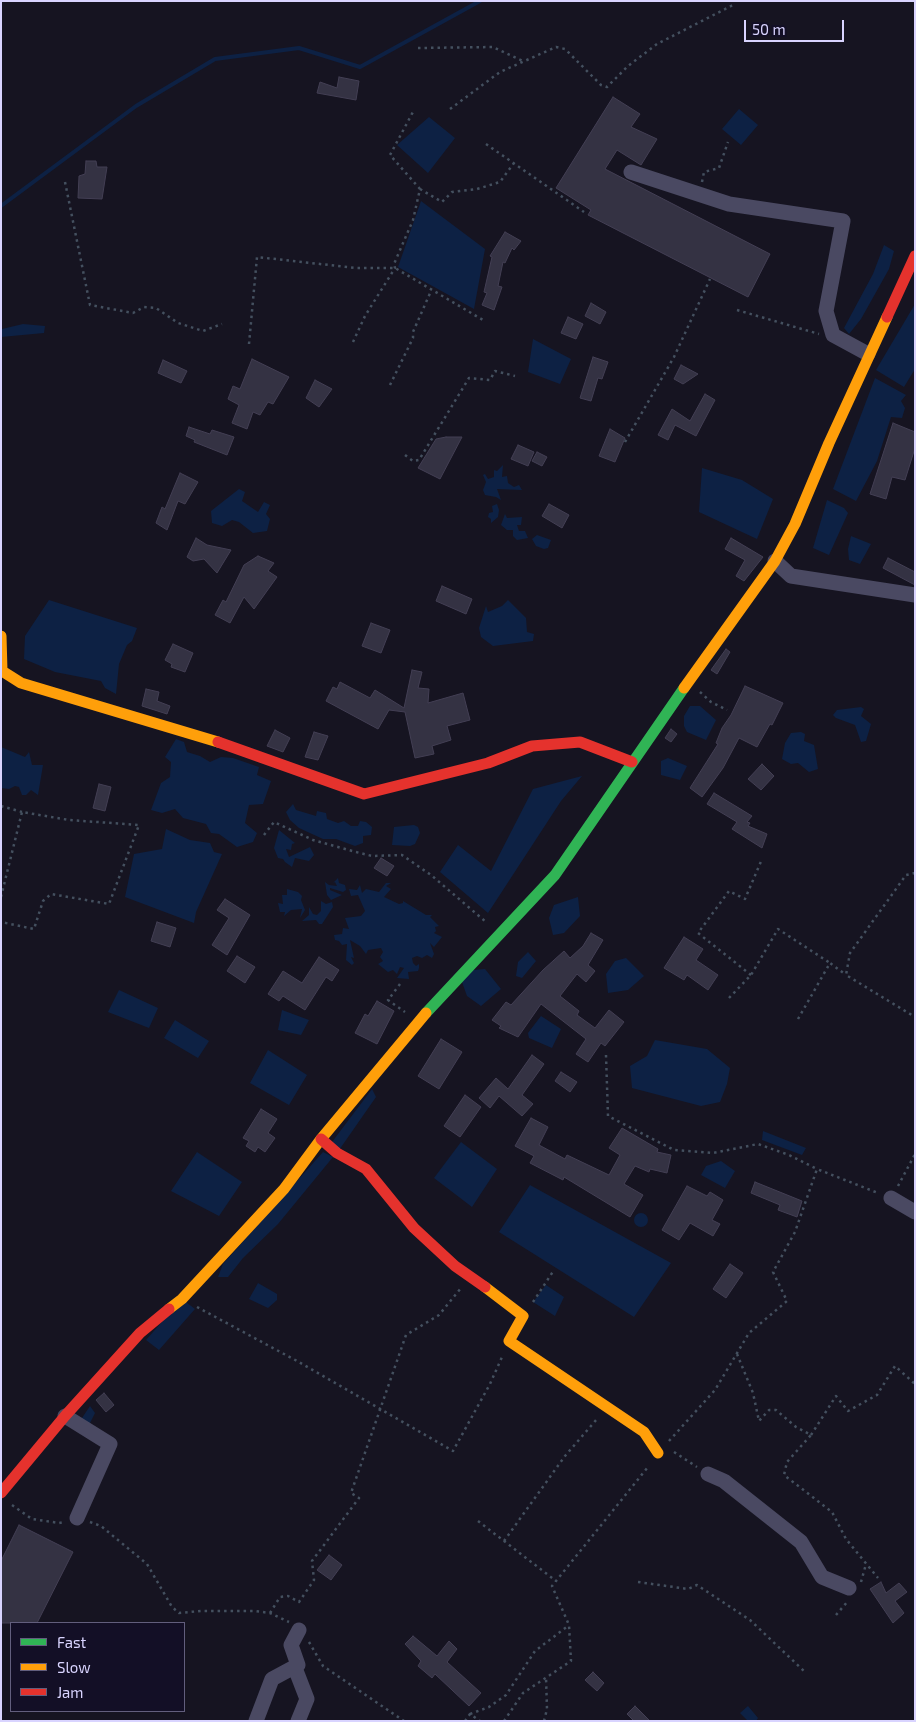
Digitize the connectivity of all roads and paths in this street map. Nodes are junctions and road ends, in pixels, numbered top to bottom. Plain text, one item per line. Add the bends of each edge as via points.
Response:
1 (733, 5) dead end
2 (418, 48) dead end
3 (523, 61) junction
4 (450, 109) dead end
5 (414, 110) dead end
6 (728, 142) dead end
7 (486, 144) dead end
8 (514, 163) junction
9 (631, 172) dead end
10 (64, 182) dead end
11 (420, 189) junction
12 (700, 194) junction
13 (584, 212) dead end
14 (915, 256) edge
15 (395, 268) junction
16 (710, 279) dead end
17 (431, 291) junction
18 (736, 310) dead end
19 (483, 320) dead end
20 (222, 324) dead end
21 (833, 335) junction
22 (354, 342) dead end
23 (249, 344) dead end
24 (868, 354) junction
25 (515, 376) dead end
26 (390, 385) dead end
27 (625, 442) dead end
28 (404, 455) dead end
29 (775, 561) junction
30 (915, 595) edge
31 (1, 636) edge
32 (632, 762) junction
33 (1, 806) edge
34 (22, 812) junction
35 (264, 835) dead end
36 (762, 859) dead end
37 (915, 873) edge
38 (1, 897) edge
39 (1, 922) edge
40 (486, 922) dead end
41 (830, 964) junction
42 (751, 975) junction
43 (846, 975) junction
44 (400, 984) dead end
45 (729, 998) dead end
46 (407, 1013) dead end
47 (915, 1017) edge
48 (798, 1019) dead end
49 (606, 1055) dead end
50 (321, 1139) junction
51 (915, 1154) edge
52 (817, 1168) junction
53 (891, 1198) junction
54 (915, 1212) edge
55 (554, 1270) dead end
56 (471, 1275) junction
57 (182, 1299) junction
58 (523, 1316) junction
59 (509, 1341) junction
60 (737, 1354) junction
61 (915, 1384) edge
62 (608, 1407) junction
63 (381, 1408) junction
64 (65, 1416) junction
65 (811, 1435) junction
66 (662, 1449) junction
67 (708, 1474) joint
68 (1, 1493) edge
69 (77, 1518) junction
70 (478, 1521) dead end
71 (504, 1541) junction
72 (878, 1578) dead end
73 (556, 1581) junction
74 (638, 1582) dead end
75 (849, 1588) dead end
76 (270, 1613) junction
77 (569, 1625) junction
78 (299, 1630) junction
79 (294, 1668) junction
80 (805, 1672) dead end
81 (546, 1677) junction
82 (470, 1714) junction
83 (256, 1721) edge
84 (298, 1721) edge
85 (404, 1721) edge
86 (465, 1721) edge
87 (480, 1721) edge
88 (504, 1721) edge
89 (544, 1721) edge

1 - 3 path via 657,44 607,86 565,49 556,47
2 - 3 path via 493,47
3 - 4 path via 500,72
5 - 11 path via 390,156
6 - 12 path via 719,168 704,172
7 - 8 path
8 - 11 path via 500,182 452,192 442,202
8 - 13 path
9 - 12 street
10 - 20 path via 90,305 133,313 144,307 156,308 178,323 203,331
11 - 15 path via 413,220
12 - 21 street via 729,204 843,221 826,311
14 - 24 main road
15 - 17 path
15 - 22 path via 365,316
15 - 23 path via 356,268 257,257
16 - 27 path via 674,358
17 - 19 path
17 - 26 path
18 - 21 path via 814,334
21 - 24 street
24 - 29 main road via 795,524
25 - 28 path via 496,371 490,380 469,378 419,460 414,461
29 - 30 street via 791,576
29 - 32 main road
31 - 32 main road via 2,671 20,684 222,743 364,794 488,763 532,746 580,742
32 - 50 main road via 555,875 442,993
33 - 34 path
34 - 38 path
34 - 39 path via 69,820 139,825 109,904 51,894 43,901 34,928
35 - 40 path via 274,822 312,840 356,852 372,856 402,855 432,875
36 - 42 path via 745,899 730,891 698,933
37 - 43 path via 906,876 850,953
41 - 42 path via 778,929
41 - 43 path
41 - 48 path
42 - 45 path
43 - 47 path
44 - 46 path via 388,1000
49 - 52 path via 608,1116 674,1150 713,1153 758,1144
50 - 56 main road via 337,1153 366,1169 414,1228 455,1266
50 - 57 main road via 284,1189
51 - 53 path
52 - 53 path
52 - 60 path via 795,1232 773,1272 787,1301 749,1333
53 - 54 street
55 - 58 path
56 - 58 main road
56 - 63 path via 439,1315 406,1335
57 - 63 path
57 - 64 main road via 140,1333
58 - 59 main road
59 - 62 main road
59 - 63 path via 490,1384 453,1451
60 - 65 path via 753,1393 759,1420 769,1410 776,1410
60 - 66 path via 714,1390
61 - 65 path via 895,1366 877,1395 848,1412 836,1396
62 - 66 main road
62 - 71 path via 565,1456
63 - 76 path via 351,1493 359,1498 312,1561 314,1580 299,1602 288,1596 280,1597
64 - 68 main road
64 - 69 street via 110,1444
65 - 72 path via 786,1462 784,1475 832,1512 846,1539
66 - 67 path
66 - 73 path
67 - 75 street via 724,1481 801,1542 822,1577
68 - 69 path via 32,1519 59,1524
69 - 76 path via 101,1526 147,1564 172,1607 179,1613
70 - 71 path
71 - 73 path
73 - 77 path via 552,1586
74 - 80 path via 688,1589 697,1585 750,1620
76 - 78 path
77 - 81 path via 570,1661
77 - 82 path via 535,1651 506,1695 489,1708
78 - 79 street via 291,1645 298,1665
78 - 85 path via 323,1666
79 - 83 street via 272,1679
79 - 84 street via 307,1699
81 - 88 path via 523,1693
81 - 89 path
82 - 86 path
82 - 87 path

